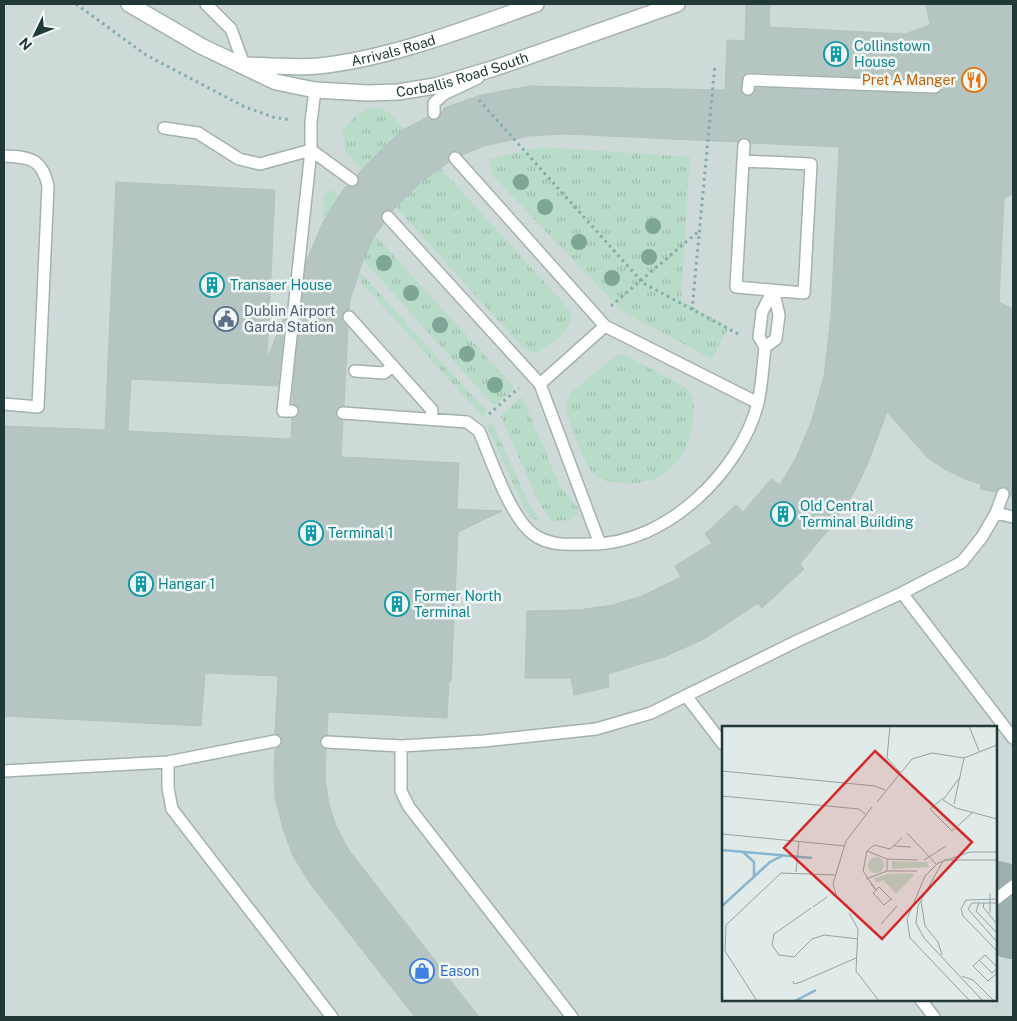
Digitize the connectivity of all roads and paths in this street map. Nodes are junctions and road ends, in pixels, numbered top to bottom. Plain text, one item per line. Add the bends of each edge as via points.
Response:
1 (76, 4) edge
2 (129, 4) edge
3 (206, 4) edge
4 (536, 4) edge
5 (677, 4) edge
6 (716, 64) dead end
7 (244, 65) junction
8 (495, 68) junction
9 (935, 87) dead end
10 (748, 89) dead end
11 (315, 90) junction
12 (434, 113) dead end
13 (287, 119) dead end
14 (164, 128) dead end
15 (744, 145) dead end
16 (311, 150) junction
17 (4, 156) edge
18 (455, 158) dead end
19 (744, 161) junction
20 (352, 180) dead end
21 (388, 217) dead end
22 (700, 230) junction
23 (641, 280) junction
24 (773, 290) junction
25 (692, 310) junction
26 (349, 317) dead end
27 (601, 322) junction
28 (765, 346) junction
29 (393, 366) junction
30 (355, 371) dead end
31 (537, 380) junction
32 (758, 403) junction
33 (4, 404) edge
34 (292, 411) dead end
35 (343, 413) dead end
36 (430, 419) junction
37 (474, 427) junction
38 (1004, 494) dead end
39 (996, 513) junction
40 (1013, 517) edge
41 (600, 544) junction
42 (902, 593) junction
43 (687, 697) junction
44 (1013, 738) edge
45 (275, 741) dead end
46 (327, 742) dead end
47 (722, 743) edge
48 (401, 746) junction
49 (168, 762) junction
50 (4, 772) edge
51 (1013, 886) edge
52 (997, 898) edge
53 (922, 1001) edge
54 (332, 1017) edge
55 (572, 1017) edge
56 (934, 1017) edge

1 - 13 path via 146,55 245,107
2 - 7 street, Corballis Road South via 201,46
3 - 7 lane via 231,29
4 - 7 street, Arrivals Road via 416,44 343,62 318,66
5 - 8 street, Corballis Road South
6 - 22 path
7 - 11 street, Corballis Road South via 276,82
8 - 11 street, Corballis Road South via 435,86 398,92
8 - 12 lane via 444,94 434,103
8 - 23 path via 479,100
9 - 10 lane via 749,80
11 - 16 lane
14 - 16 lane via 198,133 239,159 260,164
15 - 19 lane
16 - 20 lane
16 - 34 lane via 301,277 283,411
17 - 33 lane via 33,160 42,167 48,186 38,407
18 - 27 lane
19 - 24 lane via 736,287
19 - 24 lane via 811,164 804,293
21 - 31 lane
22 - 23 path
22 - 25 path
23 - 25 path
23 - 27 path
24 - 28 lane via 762,312 759,337
24 - 28 lane via 779,315 776,339
25 - 28 path
26 - 29 lane
27 - 31 lane
27 - 32 lane
28 - 32 lane
29 - 30 lane via 384,373
29 - 36 lane via 432,410
31 - 37 path
31 - 41 lane
32 - 41 lane via 732,460 710,486 683,509 650,530
35 - 36 lane
36 - 37 lane via 467,422
37 - 41 lane via 479,431 518,518 534,535 552,544
38 - 39 lane
39 - 40 lane
39 - 42 lane via 962,562
42 - 43 lane via 796,641
42 - 44 lane
43 - 47 lane
43 - 48 lane via 651,713 596,729
45 - 49 lane
46 - 48 lane
48 - 55 lane via 401,791 409,807
49 - 50 lane
49 - 54 lane via 172,809
51 - 52 lane
53 - 56 lane

